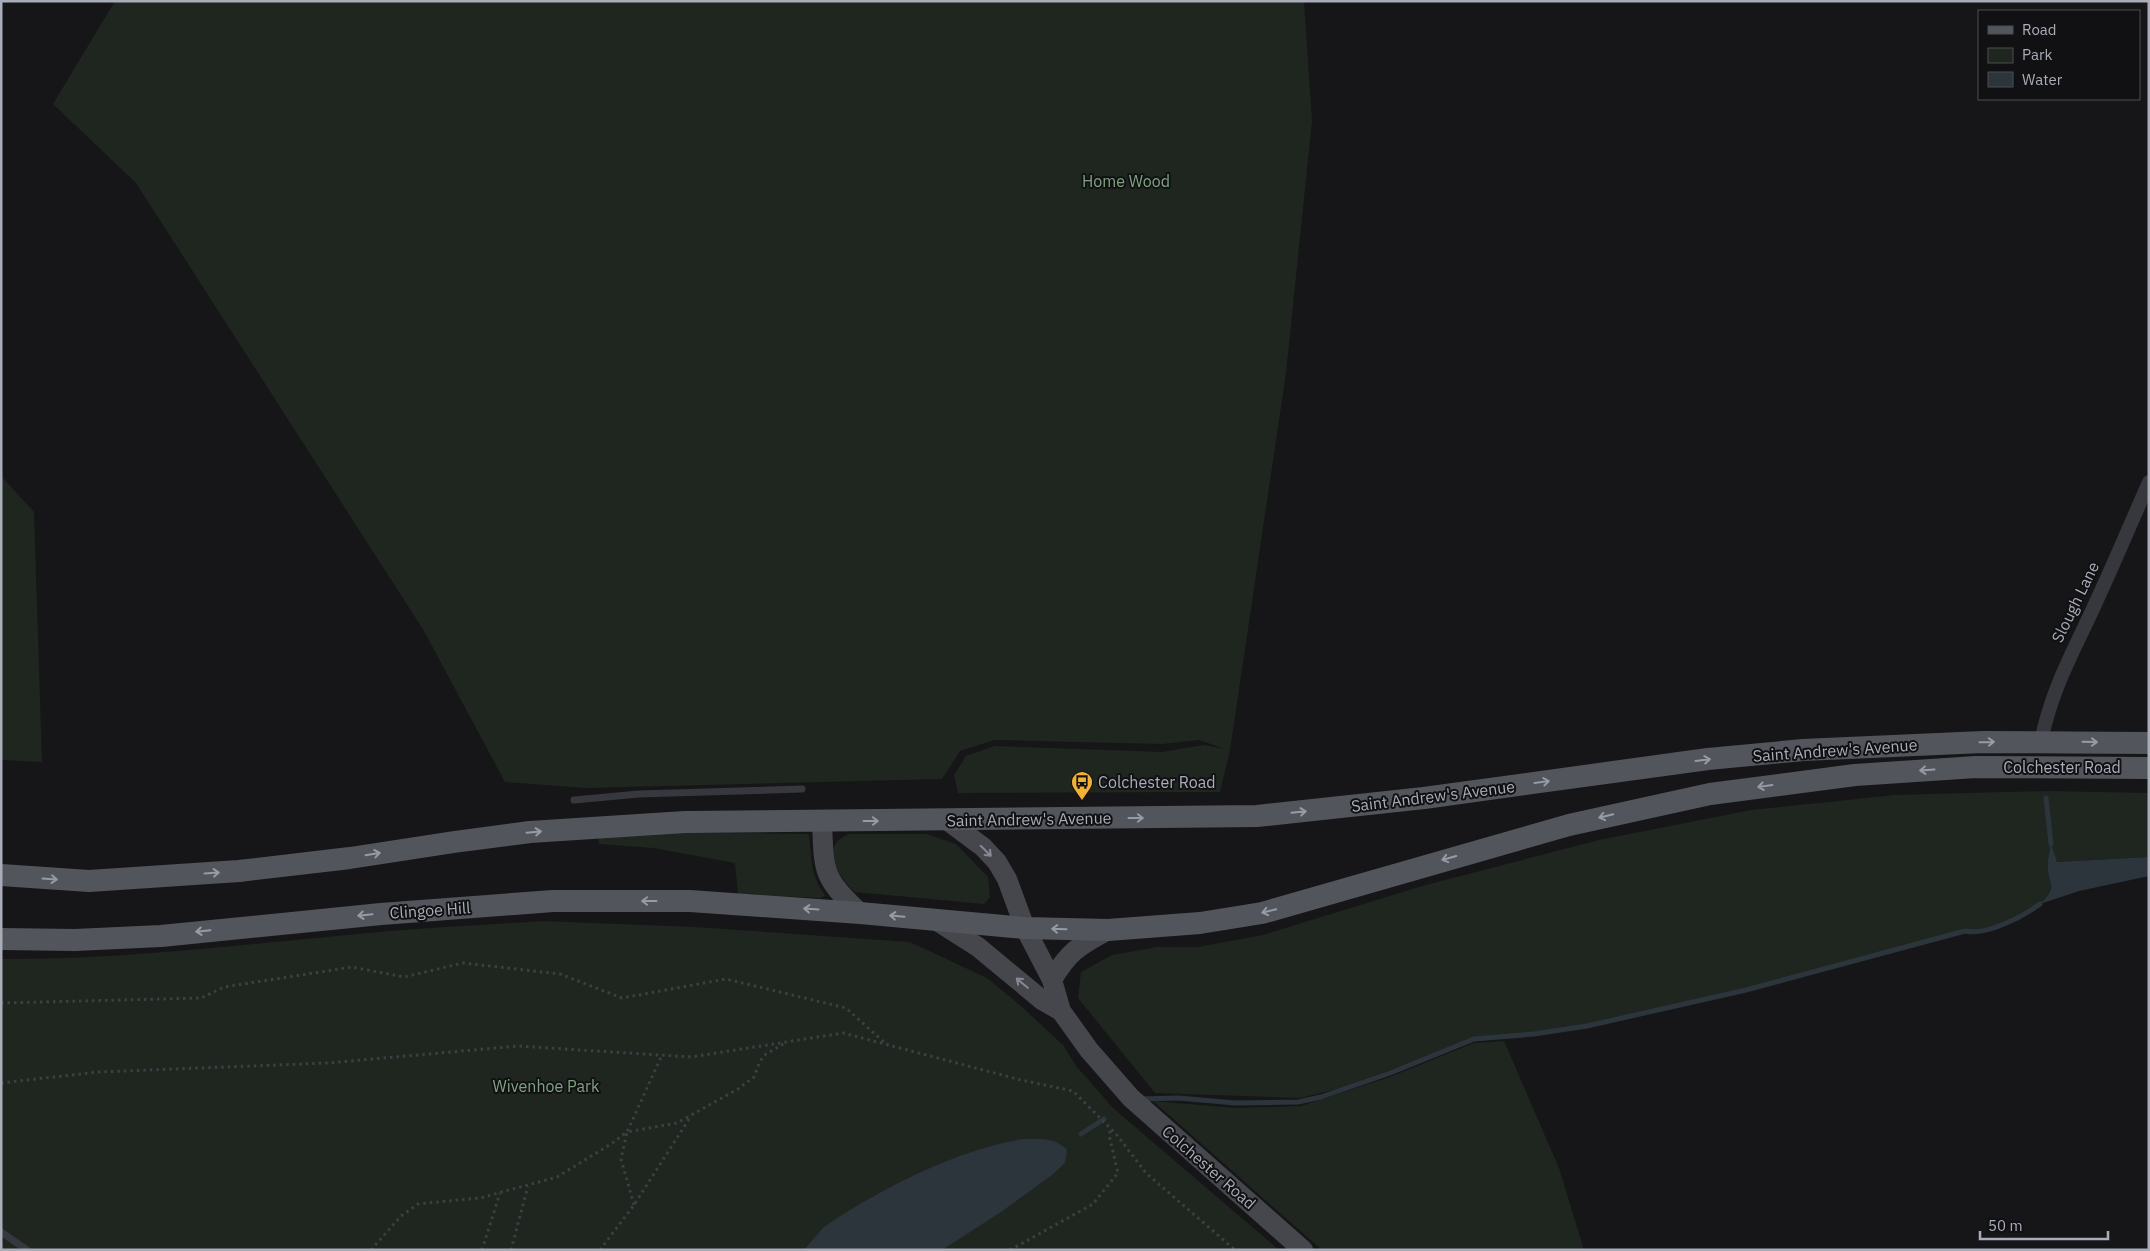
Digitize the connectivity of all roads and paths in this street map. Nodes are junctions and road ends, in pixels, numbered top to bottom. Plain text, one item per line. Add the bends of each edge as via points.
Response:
1 (2149, 482) edge
2 (2041, 741) junction
3 (2149, 743) edge
4 (1976, 767) joint
5 (2149, 768) edge
6 (802, 789) dead end
7 (574, 800) dead end
8 (822, 821) junction
9 (948, 821) junction
10 (1, 875) edge
11 (860, 913) junction
12 (934, 919) junction
13 (1025, 928) junction
14 (1108, 930) junction
15 (1, 939) edge
16 (1052, 980) junction
17 (1, 1003) edge
18 (1061, 1011) junction
19 (788, 1042) junction
20 (886, 1044) junction
21 (662, 1055) junction
22 (1, 1083) edge
23 (691, 1115) junction
24 (1111, 1128) junction
25 (627, 1132) junction
26 (528, 1186) junction
27 (501, 1193) junction
28 (634, 1205) junction
29 (1, 1232) edge
30 (27, 1250) edge
31 (371, 1250) edge
32 (482, 1250) edge
33 (511, 1250) edge
34 (600, 1250) edge
35 (1010, 1250) edge
36 (1235, 1250) edge
37 (1303, 1250) edge

1 - 2 street, Slough Lane via 2097,602 2067,660 2052,698
2 -> 3 main road, Colchester Road
9 -> 2 main road, Saint Andrew's Avenue via 1257,816 1424,798 1717,758 1838,748
4 - 5 main road, Colchester Road
4 -> 14 main road, Saint Andrew's Avenue via 1828,777 1710,794 1569,825 1262,913 1200,923
6 - 7 lane
8 -> 9 main road, Saint Andrew's Avenue
10 -> 8 main road via 89,881 259,869 454,842 624,824
8 - 11 main road via 824,868 836,889
9 -> 13 main road, Colchester Road via 983,847 997,862 1008,879
12 -> 11 main road, Saint Andrew's Avenue
11 -> 15 main road, Clingoe Hill via 690,901 553,901 161,936
12 - 13 main road, Saint Andrew's Avenue
18 -> 12 main road, Colchester Road via 1042,1000 978,947
14 -> 13 main road, Saint Andrew's Avenue
13 - 16 main road, Colchester Road
14 - 16 main road via 1077,947 1064,959
16 - 18 main road, Colchester Road
17 - 20 path via 201,998 224,987 352,967 404,977 463,963 560,974 622,998 726,979 846,1008
18 - 37 main road, Colchester Road via 1089,1050 1131,1098
19 - 20 path via 843,1033
19 - 21 path via 691,1057
19 - 23 path via 766,1054 754,1077
20 - 24 path via 1073,1091
21 - 22 path via 518,1046 328,1063 98,1072
21 - 25 path
23 - 25 path via 677,1122
23 - 28 path
24 - 35 path via 1109,1135 1118,1173 1093,1204
24 - 36 path via 1146,1173
25 - 26 path via 557,1177
25 - 28 path via 621,1159
26 - 27 path
26 - 33 path
27 - 31 path via 418,1204 401,1216
27 - 32 path
28 - 34 path
29 - 30 lane

